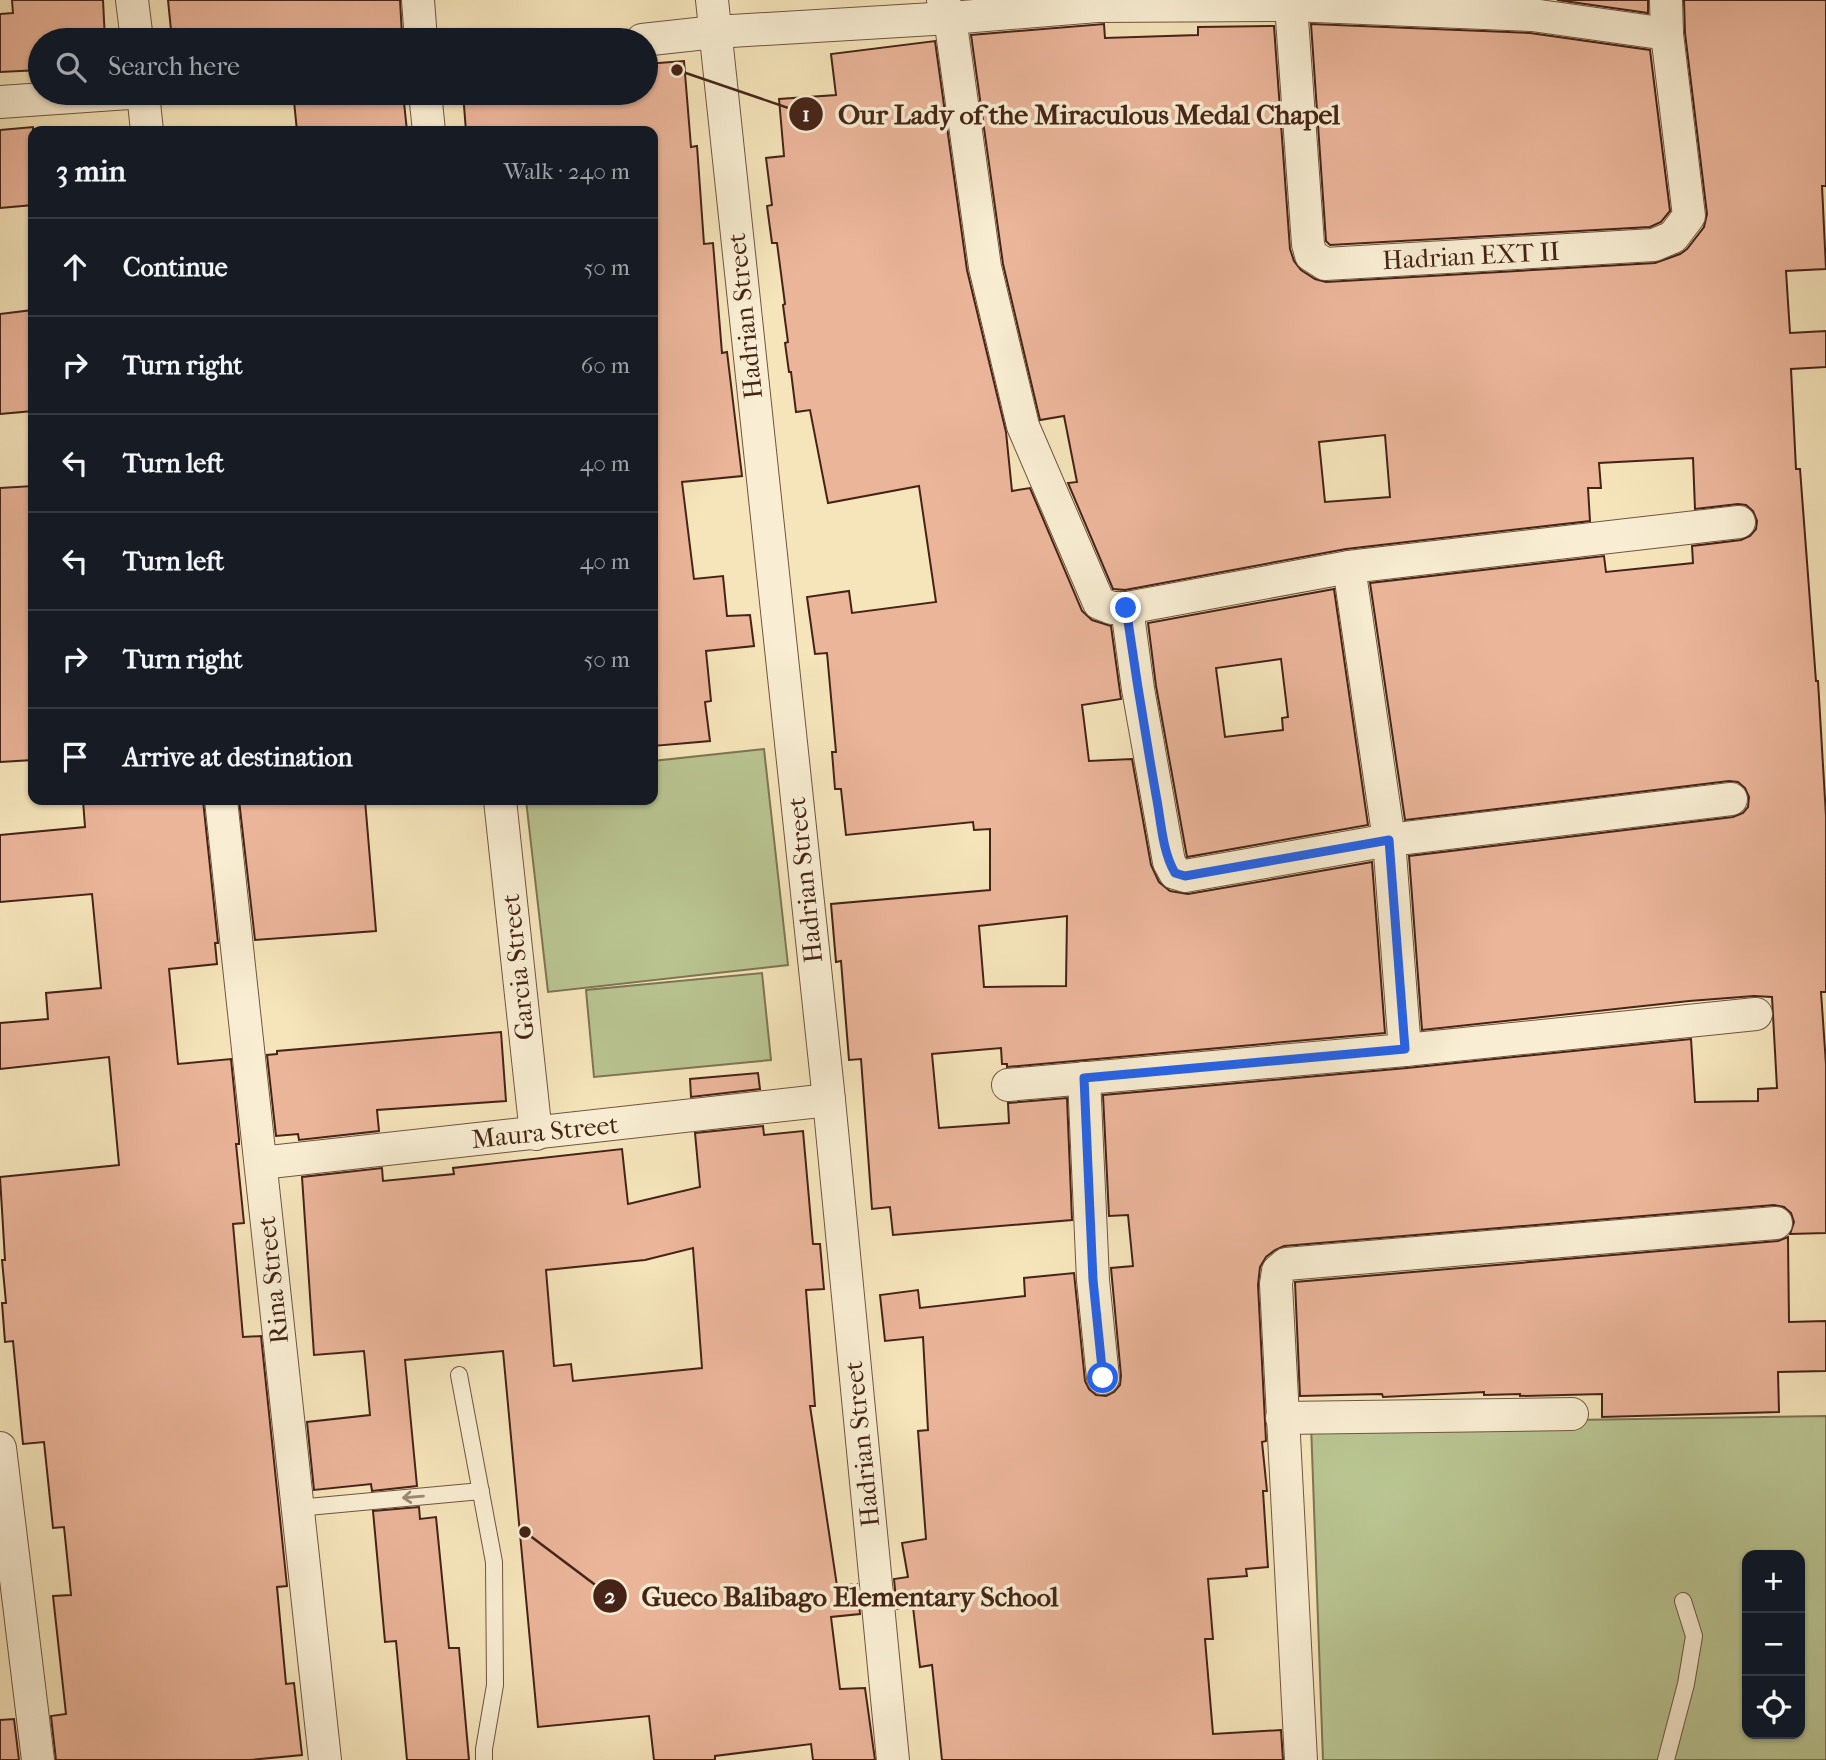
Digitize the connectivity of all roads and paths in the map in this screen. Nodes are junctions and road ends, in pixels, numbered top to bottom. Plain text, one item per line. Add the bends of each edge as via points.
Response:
1 (132, 0) edge
2 (418, 0) edge
3 (712, 0) edge
4 (1666, 0) edge
5 (1097, 3) edge
6 (1306, 3) edge
7 (1532, 7) edge
8 (946, 9) edge
9 (136, 28) edge
10 (420, 28) edge
11 (715, 32) junction
12 (1667, 34) junction
13 (658, 38) edge
14 (28, 100) edge
15 (0, 102) edge
16 (144, 105) edge
17 (426, 105) edge
18 (146, 126) edge
19 (428, 126) edge
20 (1739, 522) dead end
21 (1349, 566) junction
22 (1126, 608) junction
23 (1731, 799) dead end
24 (222, 805) edge
25 (501, 805) edge
26 (1389, 840) junction
27 (1756, 1014) dead end
28 (1405, 1049) junction
29 (1084, 1078) junction
30 (1008, 1085) dead end
31 (829, 1100) junction
32 (536, 1134) junction
33 (261, 1163) junction
34 (1776, 1223) dead end
35 (459, 1375) dead end
36 (1103, 1378) dead end
37 (1572, 1414) dead end
38 (1282, 1418) junction
39 (0, 1448) edge
40 (481, 1491) junction
41 (297, 1508) junction
42 (1683, 1601) dead end
43 (38, 1760) edge
44 (325, 1760) edge
45 (484, 1760) edge
46 (893, 1760) edge
47 (1301, 1760) edge
48 (1666, 1760) edge

1 - 9 street
2 - 10 street
3 - 11 street, Hadrian Street
4 - 12 street
5 - 6 street
5 - 8 street
6 - 7 street
6 - 12 street, Hadrian EXT II via 1308,244 1311,255 1325,264 1654,245 1673,237 1689,216
7 - 12 street
8 - 11 street
8 - 22 street via 985,267 1023,426 1099,603
11 - 13 street
11 - 31 street, Hadrian Street
14 - 15 street
16 - 18 street
17 - 19 street
20 - 21 street
21 - 22 street
21 - 26 street
22 - 26 street via 1163,831 1175,873 1185,876
23 - 26 street
24 - 33 street, Rina Street
25 - 32 street, Garcia Street
26 - 28 street
27 - 28 street
28 - 29 street
29 - 30 street
29 - 36 street via 1093,1280
31 - 32 street, Maura Street
31 - 46 street, Hadrian Street
32 - 33 street, Maura Street
33 - 41 street, Rina Street
34 - 38 street via 1286,1265 1278,1271 1276,1284
35 - 40 lane
37 - 38 street
38 - 47 street
39 - 43 street
40 -> 41 lane
40 - 45 lane via 494,1562 495,1604 495,1685
41 - 44 street, Rina Street
42 - 48 lane via 1694,1636

